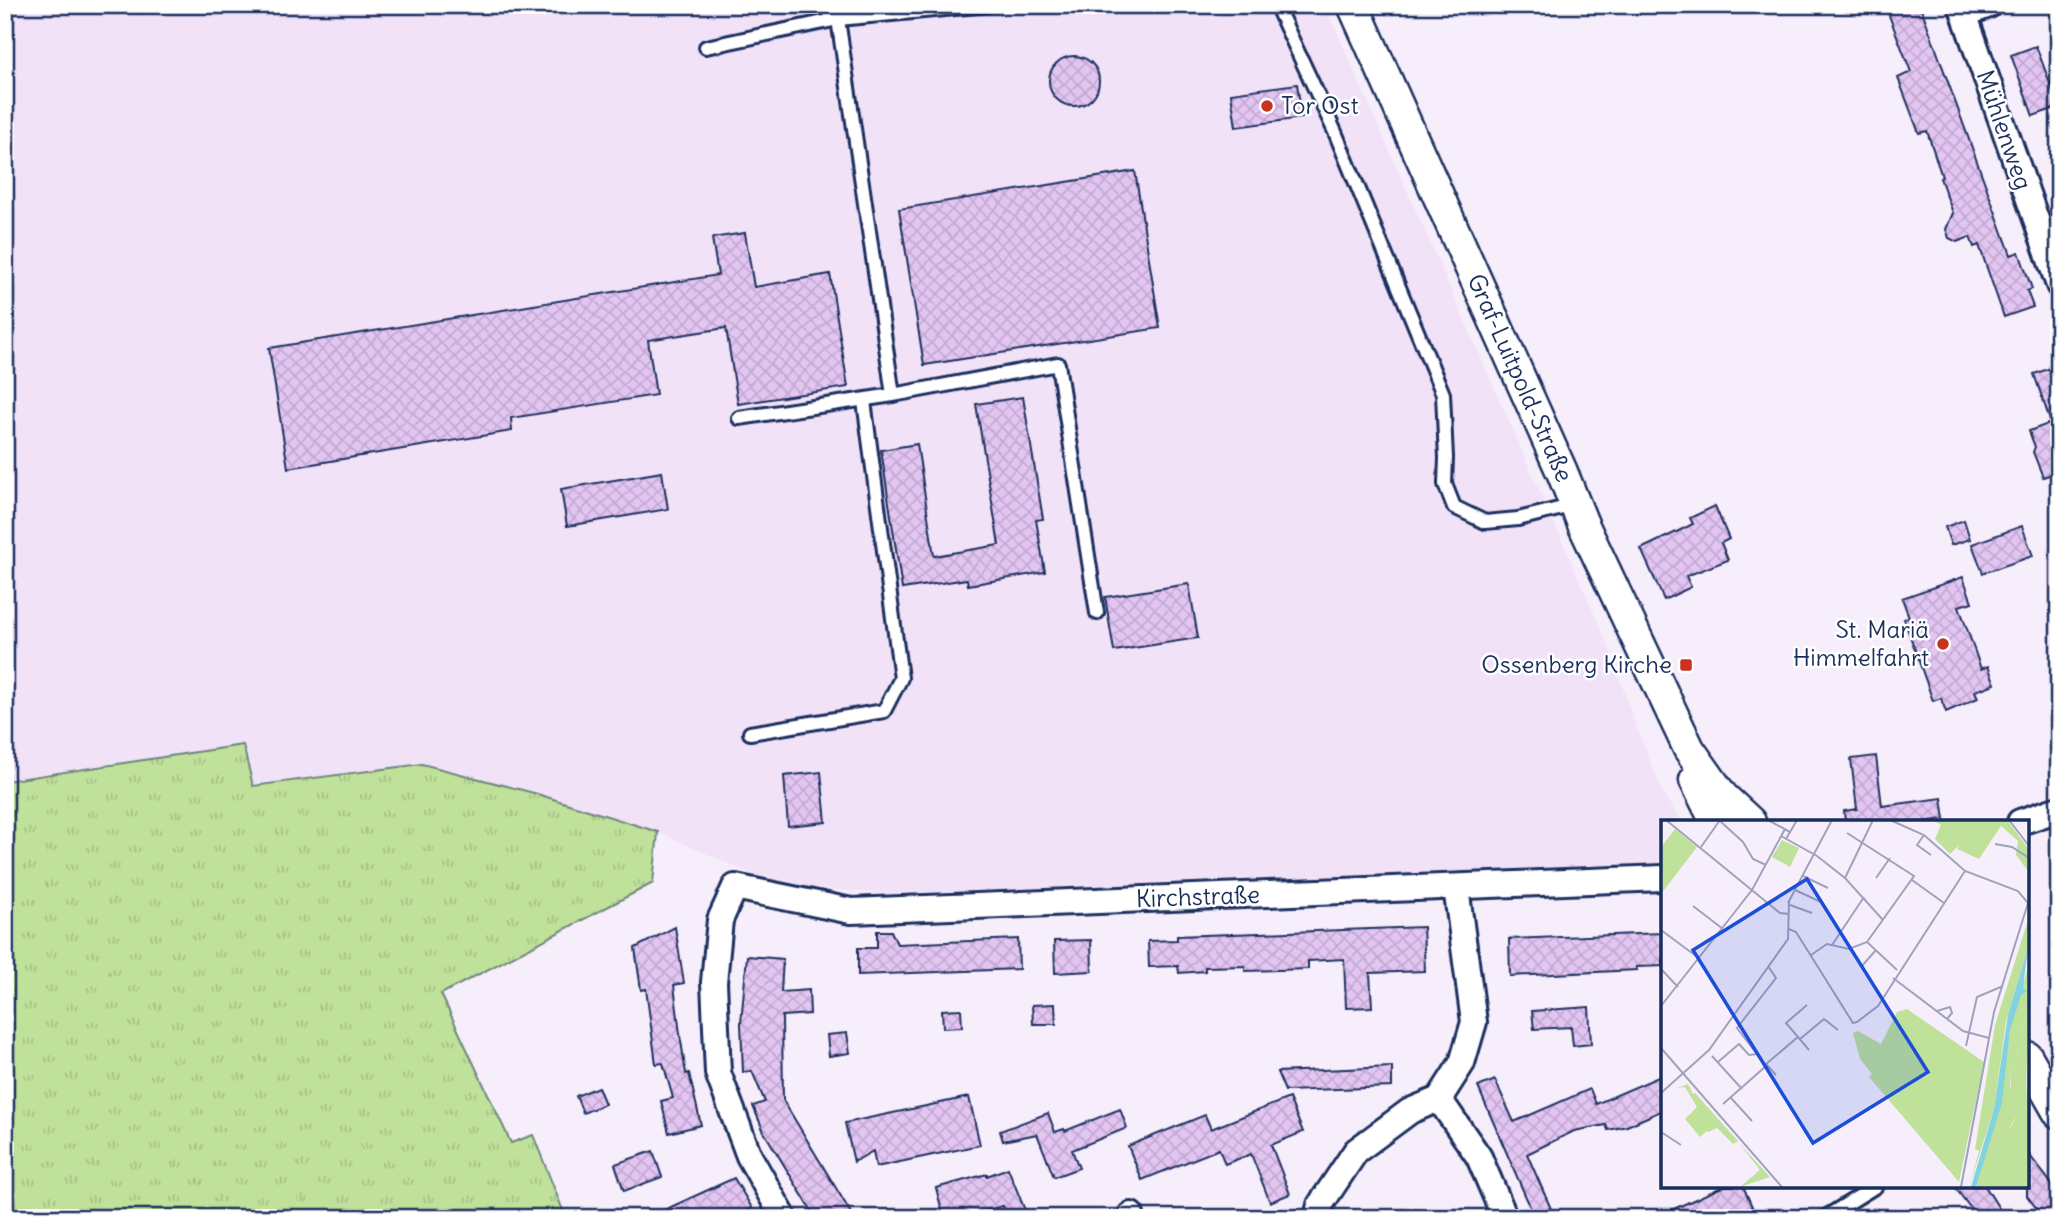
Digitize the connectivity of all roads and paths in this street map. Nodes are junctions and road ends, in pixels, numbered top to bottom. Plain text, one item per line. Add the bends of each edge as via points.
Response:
1 (822, 5) edge
2 (988, 5) edge
3 (1276, 5) edge
4 (1353, 5) edge
5 (1989, 5) edge
6 (954, 7) edge
7 (1963, 10) edge
8 (838, 19) junction
9 (706, 47) dead end
10 (2059, 285) edge
11 (893, 395) junction
12 (864, 401) junction
13 (739, 418) dead end
14 (1576, 505) junction
15 (1097, 613) dead end
16 (750, 733) dead end
17 (1689, 749) junction
18 (2059, 809) edge
19 (1716, 820) edge
20 (1748, 820) edge
21 (2026, 820) edge
22 (1661, 878) edge
23 (1456, 887) junction
24 (2031, 1071) edge
25 (1439, 1098) junction
26 (2059, 1113) edge
27 (1873, 1188) edge
28 (784, 1218) edge
29 (1317, 1218) edge
30 (1505, 1218) edge
31 (1824, 1218) edge

1 - 8 lane
2 - 6 lane
3 - 14 lane via 1335,132 1443,394 1444,484 1454,507 1485,522
4 - 14 street, Graf-Luitpold-Straße
5 - 7 street, Mühlenweg
6 - 8 lane
7 - 10 street, Mühlenweg
8 - 9 lane
8 - 11 lane
11 - 12 lane
11 - 15 lane via 1058,364
12 - 13 lane
12 - 16 lane via 901,678 884,711
14 - 17 street, Graf-Luitpold-Straße
17 - 19 street, Graf-Luitpold-Straße via 1696,783
17 - 20 street, Graf-Luitpold-Straße via 1723,797
18 - 21 street
22 - 23 street, Kirchstraße
23 - 25 street via 1474,1022 1462,1063
23 - 28 street, Kirchstraße via 851,911 735,887 720,920 716,958 718,1073 749,1156
24 - 26 street
25 - 29 street via 1410,1111 1356,1151 1320,1205
25 - 30 street via 1479,1157
27 - 31 lane

